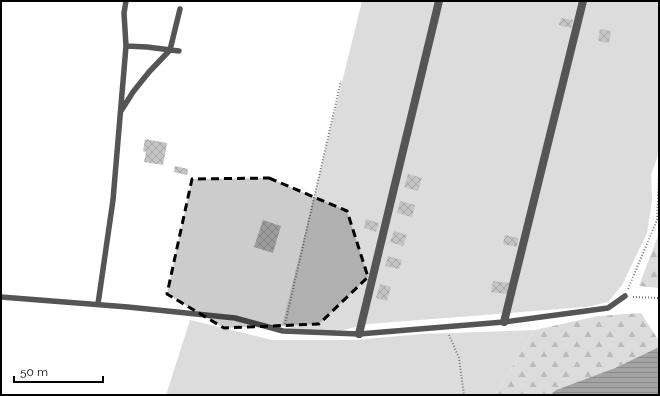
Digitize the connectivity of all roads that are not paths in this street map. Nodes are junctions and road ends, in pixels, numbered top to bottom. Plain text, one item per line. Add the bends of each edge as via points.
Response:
1 (126, 1) edge
2 (439, 1) edge
3 (583, 1) edge
4 (180, 9) dead end
5 (126, 46) junction
6 (170, 50) junction
7 (179, 51) dead end
8 (120, 113) junction
9 (625, 296) road end
10 (1, 297) edge
11 (98, 304) junction
12 (504, 322) junction
13 (359, 334) junction

1 - 5 lane
2 - 13 street
3 - 12 street
4 - 6 lane
5 - 6 lane
5 - 8 lane
6 - 7 lane
6 - 8 lane via 133,92
8 - 11 lane via 113,200
9 - 12 lane via 608,308
10 - 11 lane
11 - 13 lane via 235,318 283,331
12 - 13 lane

